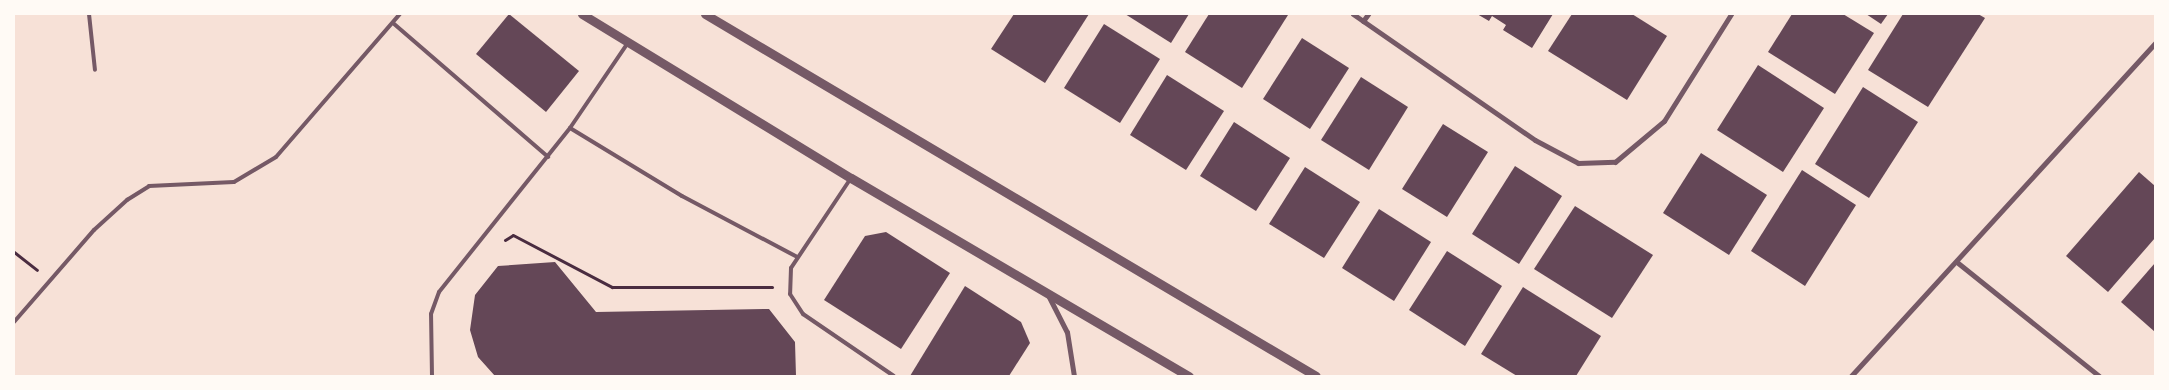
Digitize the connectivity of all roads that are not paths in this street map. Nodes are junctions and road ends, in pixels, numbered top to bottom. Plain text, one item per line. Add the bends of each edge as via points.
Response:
1 (89, 14) edge
2 (400, 14) edge
3 (582, 14) edge
4 (705, 14) edge
5 (1353, 14) edge
6 (1368, 14) edge
7 (1731, 14) edge
8 (1363, 21) junction
9 (393, 24) junction
10 (629, 41) junction
11 (2155, 43) edge
12 (95, 70) dead end
13 (570, 128) junction
14 (548, 157) junction
15 (850, 178) junction
16 (797, 257) junction
17 (1958, 262) junction
18 (1047, 292) junction
19 (14, 322) edge
20 (432, 376) edge
21 (894, 376) edge
22 (1074, 376) edge
23 (1189, 376) edge
24 (1316, 376) edge
25 (1851, 376) edge
26 (2099, 376) edge

1 - 12 lane
2 - 9 lane
3 - 10 street
4 - 24 street
5 - 8 street
6 - 8 street
7 - 8 street via 1664,121 1615,162 1578,163 1536,140
9 - 14 lane
9 - 19 lane via 276,157 234,182 149,186 127,200 94,230
10 - 13 lane
10 - 15 street
11 - 17 street
13 - 14 lane
13 - 16 lane via 682,196
14 - 20 lane via 440,292 431,314
15 - 16 lane
15 - 18 street
16 - 21 lane via 791,268 789,287 795,305 803,314
17 - 25 street
17 - 26 street
18 - 22 street via 1066,332
18 - 23 street

